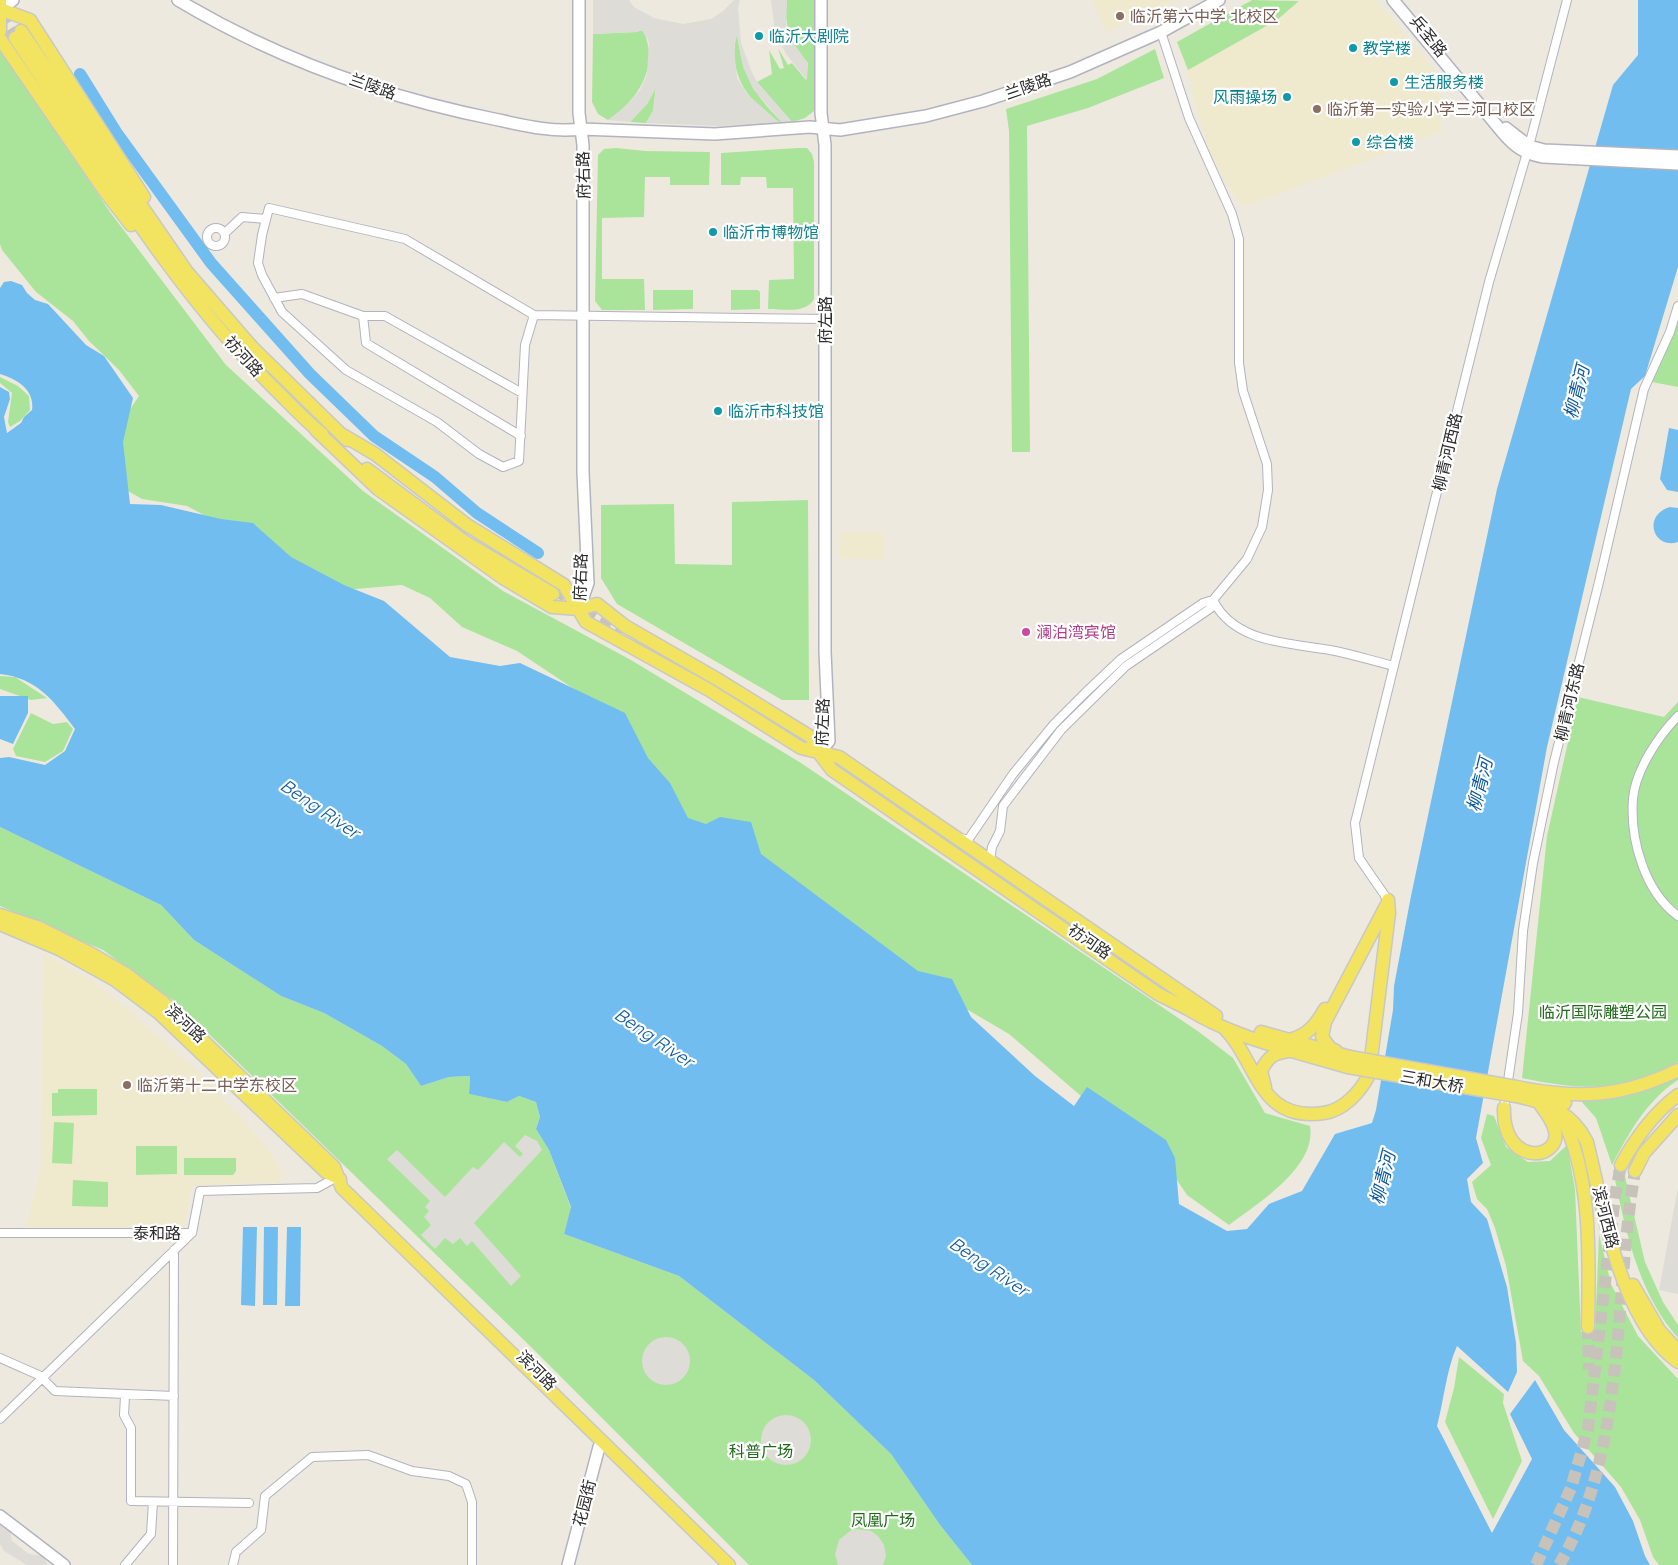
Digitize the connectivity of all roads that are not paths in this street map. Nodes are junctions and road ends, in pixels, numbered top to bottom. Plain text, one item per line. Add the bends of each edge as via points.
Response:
1 (0, 0) edge
2 (7, 0) edge
3 (13, 0) edge
4 (178, 0) edge
5 (191, 0) edge
6 (581, 0) edge
7 (823, 0) edge
8 (1206, 0) edge
9 (1219, 0) edge
10 (1393, 0) edge
11 (1400, 0) edge
12 (1567, 0) edge
13 (0, 9) edge
14 (0, 32) edge
15 (1162, 32) junction
16 (0, 39) tunnel mouth
17 (824, 128) junction
18 (581, 129) junction
19 (1528, 150) junction
20 (1575, 155) junction
21 (1678, 156) edge
22 (1678, 164) edge
23 (266, 219) junction
24 (225, 233) dead end
25 (152, 244) junction
26 (181, 264) junction
27 (274, 298) junction
28 (1678, 306) edge
29 (534, 315) junction
30 (363, 316) junction
31 (582, 317) junction
32 (823, 319) junction
33 (522, 393) junction
34 (316, 430) junction
35 (341, 434) junction
36 (521, 436) junction
37 (1213, 600) junction
38 (578, 609) junction
39 (1394, 666) junction
40 (1678, 716) edge
41 (819, 753) junction
42 (850, 773) junction
43 (959, 838) junction
44 (990, 860) junction
45 (1388, 900) junction
46 (0, 915) edge
47 (1678, 916) edge
48 (0, 924) edge
49 (1218, 1021) junction
50 (1289, 1046) junction
51 (1349, 1062) junction
52 (1678, 1070) edge
53 (1516, 1092) joint
54 (1678, 1095) edge
55 (1539, 1096) junction
56 (1272, 1100) junction
57 (1504, 1108) joint
58 (1558, 1109) junction
59 (1678, 1115) edge
60 (1621, 1165) tunnel mouth
61 (1635, 1171) tunnel mouth
62 (337, 1177) junction
63 (0, 1233) edge
64 (192, 1233) junction
65 (174, 1250) junction
66 (1588, 1327) tunnel mouth
67 (1678, 1351) edge
68 (0, 1358) edge
69 (1678, 1362) edge
70 (43, 1378) junction
71 (125, 1396) junction
72 (174, 1396) junction
73 (0, 1419) edge
74 (602, 1442) junction
75 (153, 1502) junction
76 (173, 1502) junction
77 (249, 1504) dead end
78 (0, 1516) edge
79 (64, 1565) edge
80 (125, 1565) edge
81 (173, 1565) edge
82 (233, 1565) edge
83 (472, 1565) edge
84 (568, 1565) edge
85 (729, 1565) edge
86 (736, 1565) edge

1 - 13 main road
2 - 13 main road
3 - 13 main road
4 - 18 main road, 兰陵路 via 278,52 408,98 515,124 567,131
5 - 18 main road, 兰陵路 via 280,46 410,92 485,111
6 - 18 main road, 府右路
7 - 17 main road, 府左路
8 - 17 main road, 兰陵路 via 1082,60 1021,82 924,110
9 - 15 main road, 兰陵路
10 - 19 main road, 兵圣路 via 1514,146
11 - 19 main road, 兵圣路
12 - 19 street, 柳青河西路
13 - 14 main road
13 - 26 main road via 30,20 168,234
15 - 17 main road, 兰陵路 via 1070,72 983,101 891,123 840,130
15 - 37 street via 1189,118 1232,214 1239,239 1243,391 1267,464 1268,490 1262,528 1247,559
16 - 25 main road via 104,190 134,228
17 - 18 main road, 兰陵路 via 810,134 715,141 599,136
17 - 32 main road, 府左路
18 - 31 main road, 府右路
19 - 20 main road
19 - 39 street, 柳青河西路 via 1489,282
20 - 21 main road
20 - 22 main road
23 - 24 street via 242,217
23 - 27 street via 258,263
23 - 29 street via 269,208 405,238
25 - 26 main road, 祊河路 via 18,34
25 - 34 main road, 祊河路 via 241,356
26 - 35 main road, 祊河路 via 252,347
27 - 30 street via 302,294
27 - 36 street via 282,312 346,370 437,422 479,454 503,467 520,461
28 - 57 street, 柳青河东路 via 1644,389 1572,685 1533,863 1523,931 1518,1014
29 - 31 street
29 - 33 street via 524,345
30 - 33 street via 385,316
30 - 36 street via 366,344
31 - 32 street
31 - 38 main road, 府右路 via 588,583
32 - 41 main road, 府左路 via 825,652 829,741
33 - 36 street
34 - 35 main road, 祊河路 via 465,542 554,592 434,511 376,467
34 - 38 main road via 378,489 447,540 552,607
35 - 38 main road via 375,454 467,525 564,585
37 - 39 street via 1220,614 1252,635
37 - 43 street via 1203,603 1121,659 1054,724 1013,774 968,840
37 - 44 street via 1211,608 1201,616 1126,666 1061,730 1003,806 1000,831
38 - 41 main road via 586,622 709,690 801,748
38 - 41 main road via 597,604 625,626 811,737
39 - 45 street, 柳青河西路 via 1355,823 1359,858
40 - 47 street via 1668,725 1644,762 1633,798 1636,845 1650,884
41 - 42 main road via 832,770
42 - 43 main road
42 - 49 main road, 祊河路
42 - 49 main road, 祊河路 via 1158,994
43 - 44 main road
44 - 49 main road
45 - 50 main road via 1380,907 1320,1018 1311,1030
45 - 51 main road via 1325,1022 1322,1037 1330,1048
45 - 56 main road via 1374,1045 1369,1075 1362,1089 1335,1111 1311,1115
46 - 62 main road, 滨河路 via 40,928 88,952 126,974 163,1002 334,1167
48 - 62 main road, 滨河路 via 34,937 116,980 159,1013 326,1172
49 - 50 main road, 祊河路
49 - 56 main road via 1232,1036 1259,1084
50 - 51 main road, 祊河路
50 - 56 main road via 1267,1059 1260,1071
51 - 53 main road, 三和大桥, bridge
52 - 55 main road, 滨河西路 via 1652,1082 1612,1093
53 - 55 main road, 滨河西路
54 - 60 main road via 1644,1130
55 - 57 main road via 1555,1132 1554,1143 1548,1150 1526,1152 1517,1147 1505,1130
55 - 58 main road, 滨河西路
55 - 67 main road via 1562,1102 1586,1126 1593,1140 1634,1288 1659,1330
58 - 66 main road via 1579,1165 1587,1235
58 - 69 main road, 滨河西路 via 1580,1129 1587,1142 1620,1272 1632,1304 1652,1336
59 - 61 main road via 1644,1153
62 - 64 street, 泰和路 via 317,1188 200,1191
62 - 74 main road, 滨河路 via 342,1188
62 - 86 main road, 滨河路 via 348,1184
63 - 64 street, 泰和路
64 - 65 street
65 - 70 street
65 - 72 street
68 - 70 street
70 - 71 street via 55,1391
70 - 73 street
71 - 72 street
71 - 75 street via 124,1415 131,1428 131,1502
72 - 76 street
74 - 84 main road, 花园街
74 - 85 main road, 滨河路
75 - 76 street
75 - 80 street via 151,1534
76 - 77 street
76 - 81 street
78 - 79 main road
82 - 83 street via 236,1552 261,1530 266,1496 291,1474 312,1457 368,1455 412,1471 449,1476 466,1484 472,1502

